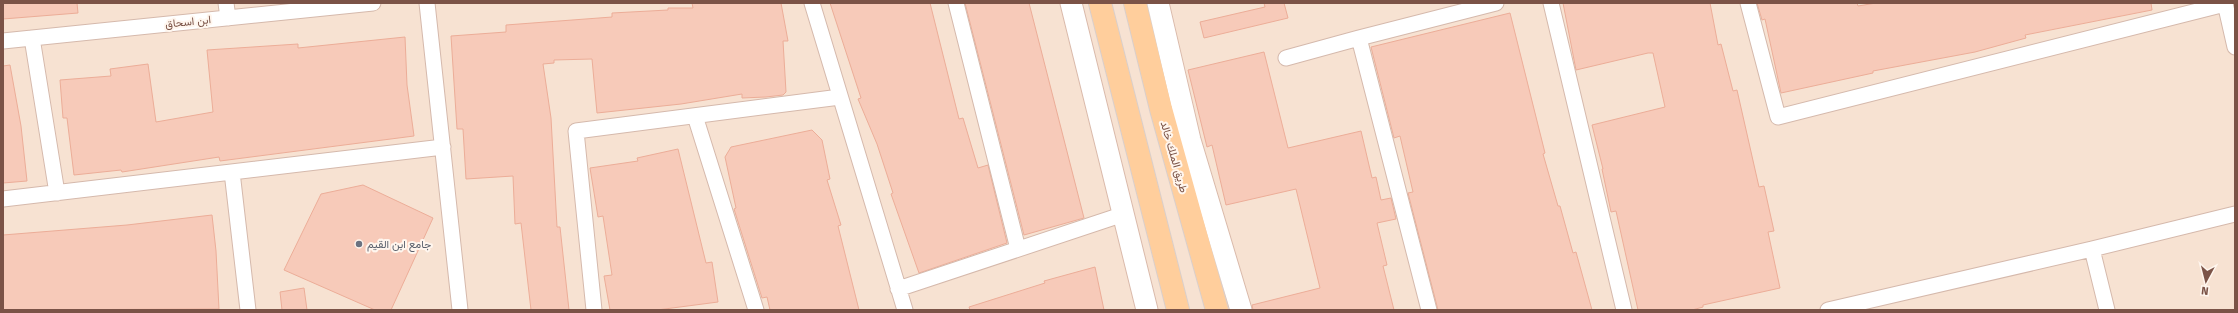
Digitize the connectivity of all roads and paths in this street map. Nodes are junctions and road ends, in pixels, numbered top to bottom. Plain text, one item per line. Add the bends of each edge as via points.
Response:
1 (226, 3) edge
2 (373, 3) edge
3 (427, 3) edge
4 (812, 3) edge
5 (956, 3) edge
6 (1071, 3) edge
7 (1100, 3) edge
8 (1135, 3) edge
9 (1158, 3) edge
10 (1496, 3) edge
11 (1551, 3) edge
12 (1748, 3) edge
13 (2225, 3) edge
14 (357, 4) edge
15 (228, 18) junction
16 (32, 38) junction
17 (1359, 38) junction
18 (3, 41) edge
19 (2235, 47) edge
20 (1286, 58) dead end
21 (840, 97) junction
22 (695, 116) junction
23 (443, 147) junction
24 (232, 172) junction
25 (57, 193) junction
26 (3, 199) edge
27 (1124, 214) junction
28 (2235, 214) edge
29 (1018, 249) junction
30 (2092, 250) junction
31 (898, 288) junction
32 (248, 310) edge
33 (460, 310) edge
34 (594, 310) edge
35 (756, 310) edge
36 (905, 310) edge
37 (1147, 310) edge
38 (1178, 310) edge
39 (1217, 310) edge
40 (1241, 310) edge
41 (1429, 310) edge
42 (1624, 310) edge
43 (1830, 310) edge
44 (2107, 310) edge

1 - 15 street
2 - 14 street, ابن اسحاق
3 - 23 street
4 - 21 street
5 - 29 street
6 - 27 main road
7 - 38 main road
8 - 39 main road, طريق الملك خالد via 1161,109
9 - 40 main road via 1190,140
10 - 17 street
11 - 42 street
12 - 13 street via 1778,117
13 - 19 street
14 - 15 street, ابن اسحاق
15 - 16 street, ابن اسحاق
16 - 18 street, ابن اسحاق
16 - 25 street
17 - 20 street
17 - 41 street
21 - 22 street
21 - 31 street
22 - 34 street via 576,131
22 - 35 street
23 - 24 street
23 - 33 street
24 - 25 street
24 - 32 street
25 - 26 street
27 - 29 street
27 - 37 main road
28 - 30 street
29 - 31 street
30 - 43 street
30 - 44 street
31 - 36 street

